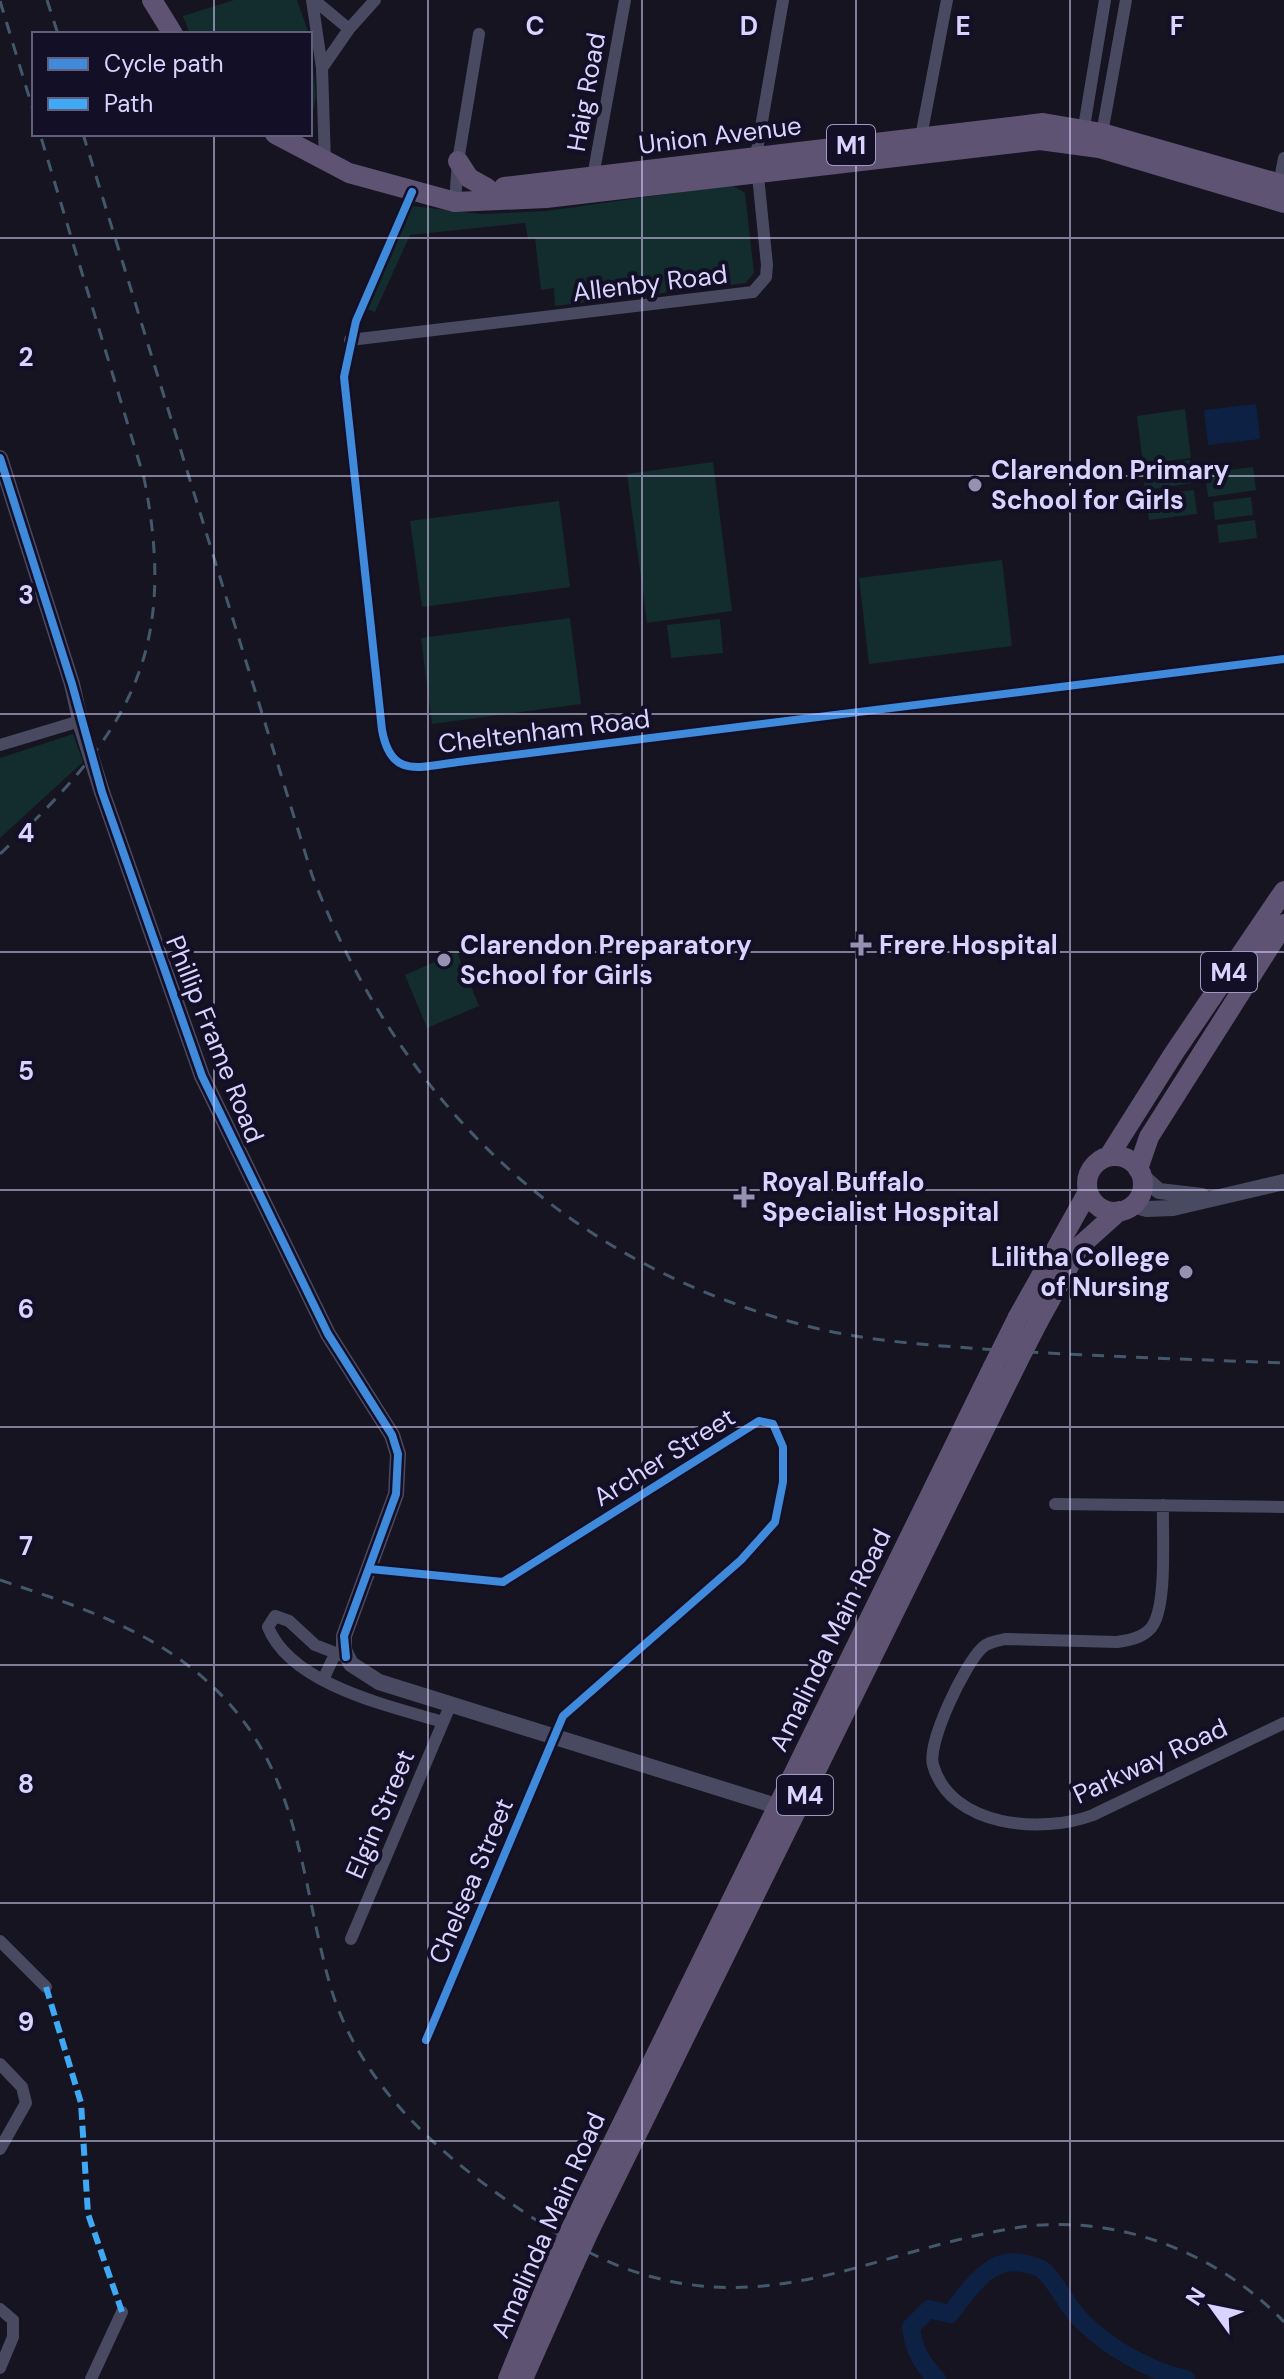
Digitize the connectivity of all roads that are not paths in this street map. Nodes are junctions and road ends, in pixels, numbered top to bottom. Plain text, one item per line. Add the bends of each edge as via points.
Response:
1 (375, 0) edge
2 (625, 0) edge
3 (783, 0) edge
4 (947, 0) edge
5 (1105, 0) edge
6 (1126, 0) edge
7 (313, 1) edge
8 (158, 3) edge
9 (349, 29) junction
10 (172, 32) edge
11 (479, 34) dead end
12 (322, 68) junction
13 (278, 136) edge
14 (1092, 138) junction
15 (920, 144) junction
16 (1284, 158) edge
17 (458, 161) junction
18 (325, 163) junction
19 (756, 165) junction
20 (592, 185) junction
21 (487, 188) junction
22 (412, 192) junction
23 (1281, 193) edge
24 (451, 196) junction
25 (350, 340) junction
26 (0, 458) edge
27 (1284, 659) edge
28 (81, 724) junction
29 (0, 745) edge
30 (1284, 891) edge
31 (1284, 924) edge
32 (1109, 1156) junction
33 (1140, 1172) junction
34 (1284, 1182) edge
35 (1088, 1192) junction
36 (1215, 1196) junction
37 (1125, 1208) junction
38 (1028, 1320) junction
39 (1055, 1504) dead end
40 (1163, 1505) junction
41 (1284, 1507) edge
42 (370, 1569) junction
43 (341, 1655) junction
44 (323, 1680) junction
45 (450, 1706) junction
46 (443, 1722) junction
47 (1284, 1723) edge
48 (553, 1738) junction
49 (787, 1809) junction
50 (351, 1939) dead end
51 (0, 1941) edge
52 (46, 1987) dead end
53 (426, 2040) dead end
54 (0, 2064) edge
55 (0, 2149) edge
56 (566, 2260) junction
57 (0, 2309) edge
58 (122, 2312) dead end
59 (0, 2368) edge
60 (91, 2379) edge
61 (508, 2379) edge
62 (523, 2379) edge

1 - 9 street
2 - 20 street, Haig Road
3 - 19 street, Allenby Road
4 - 15 street
5 - 14 street
6 - 14 street
7 - 9 street
7 - 12 street
8 - 10 main road
9 - 12 street
11 - 17 street
12 - 18 street
13 - 18 main road, Union Avenue / M1
14 - 15 main road, Union Avenue / M1
14 - 23 main road, Union Avenue / M1
15 - 19 main road, Union Avenue / M1
16 - 23 street
17 - 21 main road via 469,178
17 - 24 street
18 - 22 main road, Union Avenue / M1
19 - 20 main road, Union Avenue / M1
19 - 25 street, Allenby Road via 767,265 766,277 753,292
20 - 21 main road, Union Avenue / M1
20 - 24 main road, Union Avenue / M1
21 - 24 main road, Union Avenue / M1
22 - 24 main road, Union Avenue / M1
22 - 25 street, Cheltenham Road
25 - 27 street, Cheltenham Road via 344,401 382,730 390,757 406,767
26 - 28 street, Phillip Frame Road
28 - 29 street
28 - 42 street, Phillip Frame Road, bridge via 202,1076 328,1334 392,1435 398,1454 396,1494
30 - 32 main road, Amalinda Main Road / M4
31 - 33 main road, M4 via 1149,1137
32 - 33 main road via 1126,1158
32 - 35 main road, Amalinda Main Road / M4 via 1089,1174
33 - 36 street via 1159,1191
33 - 37 main road, M4 via 1141,1192
34 - 36 street
35 - 37 main road via 1103,1209
35 - 38 main road, Amalinda Main Road / M4
36 - 37 street via 1160,1210
37 - 38 main road, Amalinda Main Road / M4 via 1080,1246
38 - 49 main road, Amalinda Main Road / M4, bridge via 1017,1363
38 - 49 main road, Amalinda Main Road / M4, bridge via 993,1367
39 - 40 street
40 - 41 street
40 - 47 street, Parkway Road via 1160,1608 1150,1628 1135,1639 1117,1642 1005,1639 987,1644 975,1657 936,1735 932,1755 937,1775 966,1806 989,1819 1071,1822
42 - 43 street, Phillip Frame Road
42 - 48 street, Archer Street via 503,1582 759,1421 773,1424 783,1447 781,1504 775,1522 741,1560 569,1708
43 - 44 street
43 - 44 street via 303,1638 284,1618 270,1621 277,1642
43 - 45 street via 369,1677
44 - 46 street via 362,1698
45 - 46 street, Elgin Street
45 - 48 street
46 - 50 street, Elgin Street
48 - 49 street
48 - 53 street, Chelsea Street
49 - 56 main road, Amalinda Main Road / M4, bridge
51 - 52 street
54 - 55 street via 22,2087 26,2103
56 - 61 main road, Amalinda Main Road / M4
56 - 62 main road, Amalinda Main Road / M4
57 - 59 street via 13,2320 13,2337
58 - 60 street

